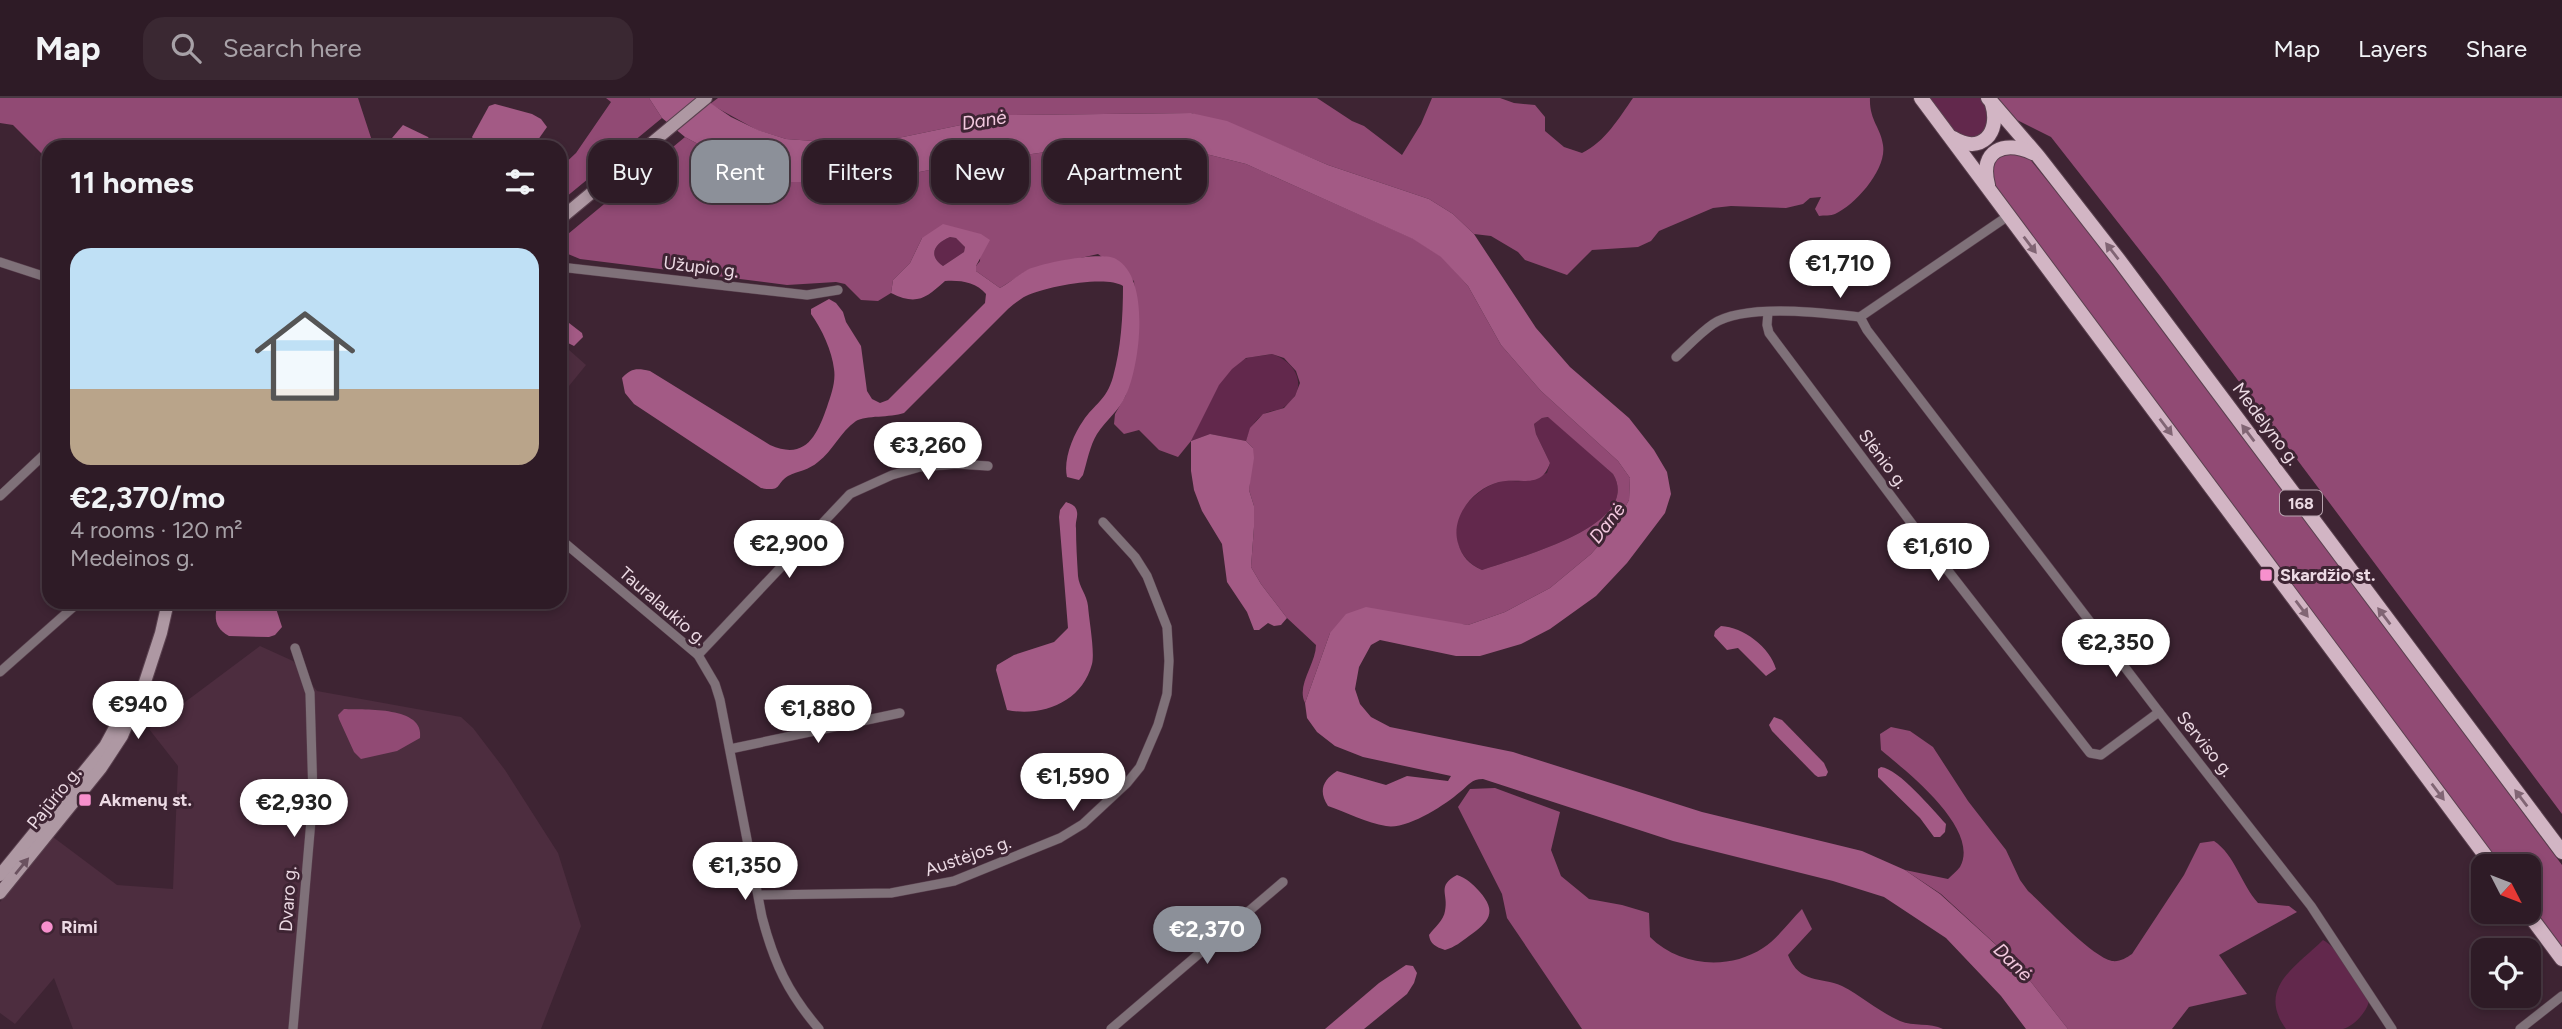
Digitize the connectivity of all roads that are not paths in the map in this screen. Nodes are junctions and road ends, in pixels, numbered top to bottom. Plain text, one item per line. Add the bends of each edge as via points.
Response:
1 (706, 98) edge
2 (1921, 98) edge
3 (1989, 99) edge
4 (1949, 135) junction
5 (2038, 156) junction
6 (1989, 190) junction
7 (567, 213) edge
8 (2008, 216) junction
9 (0, 262) edge
10 (567, 268) edge
11 (42, 276) edge
12 (838, 290) dead end
13 (1768, 312) junction
14 (1860, 317) junction
15 (1676, 357) dead end
16 (42, 457) edge
17 (988, 466) dead end
18 (0, 496) edge
19 (1103, 522) dead end
20 (567, 545) edge
21 (71, 609) edge
22 (159, 609) edge
23 (166, 609) edge
24 (295, 648) dead end
25 (698, 655) junction
26 (0, 672) edge
27 (2159, 712) junction
28 (900, 713) dead end
29 (730, 749) junction
30 (2562, 852) edge
31 (2484, 854) edge
32 (0, 875) edge
33 (1283, 882) dead end
34 (0, 893) edge
35 (759, 895) junction
36 (2536, 924) edge
37 (2562, 959) edge
38 (2562, 996) edge
39 (293, 1029) edge
40 (819, 1029) edge
41 (1111, 1029) edge
42 (2392, 1029) edge
43 (2520, 1029) edge

1 - 7 main road
2 - 4 main road
3 - 4 main road via 1995,116 1986,138 1963,144
3 - 5 main road, 168
4 - 6 main road
5 - 6 main road via 2020,147 1994,152 1985,174
30 -> 5 main road, Medelyno g. / 168
6 - 8 main road
8 - 14 street
8 -> 31 main road
9 - 11 street
10 - 12 street, Užupio g. via 807,295
13 - 14 street
13 - 15 street via 1746,312 1715,323
13 - 27 street, Slėnio g. via 1769,333 2090,753 2101,755
14 - 27 street, Serviso g.
16 - 18 street
17 - 25 street via 920,467 850,494
19 - 35 street, Austėjos g. via 1135,557 1167,627 1167,694 1140,767 1126,783 1083,824 1060,838 954,881 891,893
20 - 25 street, Tauralaukio g.
21 - 26 street
22 - 32 main road, Pajūrio g. via 142,670 113,733
34 -> 23 main road, Pajūrio g. via 122,736 145,681
24 - 39 street, Dvaro g. via 310,693 313,796
25 - 29 street, Tauralaukio g. via 715,684
27 - 42 street, Serviso g. via 2312,906
28 - 29 street
29 - 35 street, Tauralaukio g.
33 - 41 street
35 - 40 street, Tauralaukio g. via 771,953 783,980
36 - 37 main road
38 - 43 street

